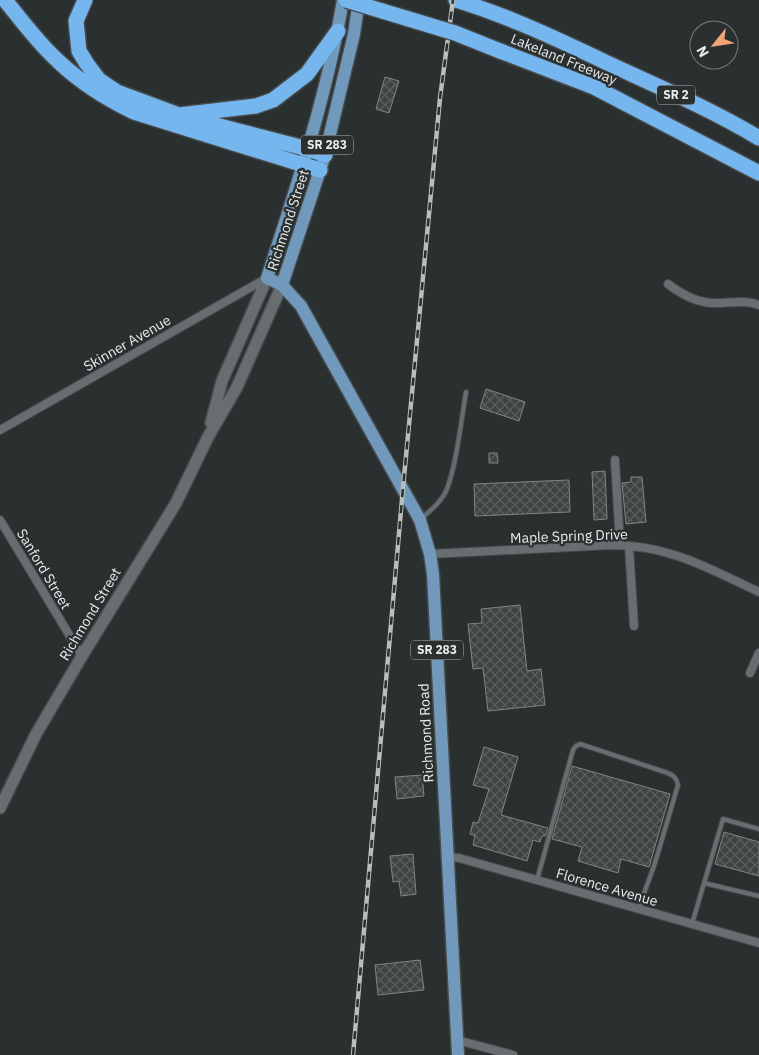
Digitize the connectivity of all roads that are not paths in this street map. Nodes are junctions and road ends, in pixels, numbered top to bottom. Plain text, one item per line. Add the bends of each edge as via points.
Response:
1 (5, 0) edge
2 (84, 0) edge
3 (345, 0) edge
4 (359, 0) edge
5 (456, 0) edge
6 (338, 31) junction
7 (179, 115) junction
8 (759, 138) edge
9 (308, 149) junction
10 (325, 155) junction
11 (304, 165) junction
12 (320, 170) junction
13 (759, 173) edge
14 (267, 278) junction
15 (668, 284) dead end
16 (282, 286) junction
17 (759, 305) edge
18 (466, 392) dead end
19 (0, 430) edge
20 (208, 437) junction
21 (615, 460) dead end
22 (0, 520) edge
23 (420, 520) junction
24 (620, 545) junction
25 (629, 546) junction
26 (430, 554) junction
27 (759, 592) edge
28 (634, 626) dead end
29 (759, 653) edge
30 (82, 656) junction
31 (750, 673) dead end
32 (3, 794) edge
33 (0, 808) edge
34 (759, 829) edge
35 (447, 857) junction
36 (537, 880) junction
37 (704, 883) junction
38 (759, 896) edge
39 (638, 910) junction
40 (692, 924) junction
41 (759, 943) edge
42 (457, 1040) junction
43 (458, 1055) edge
44 (513, 1055) edge

1 - 11 highway via 58,62 108,100 134,112
2 - 7 highway via 76,21 79,51 99,80 117,92
3 - 6 main road, Richmond Street / SR 283
3 - 13 highway, Lakeland Freeway / SR 2, bridge via 455,33 594,87
4 - 10 main road, Richmond Street / SR 283
5 - 8 highway, Lakeland Freeway / SR 2 via 505,16 721,116
6 - 7 highway via 307,74 273,100 256,106
6 - 9 main road, Richmond Street / SR 283 via 328,81
7 - 9 highway
9 - 10 highway
9 - 11 main road, Richmond Street / SR 283
10 - 12 main road, Richmond Street / SR 283
11 - 12 highway
11 - 14 main road, Richmond Street / SR 283
12 - 16 main road, Richmond Street / SR 283
14 - 16 main road, Richmond Road / SR 283
14 - 19 street, Skinner Avenue
14 - 20 main road, Richmond Street via 222,380
15 - 17 street via 694,300 712,303 741,301
16 - 20 main road, Richmond Street via 237,387
16 - 23 main road, Richmond Road / SR 283 via 301,306
18 - 23 lane via 446,490
20 - 30 main road, Richmond Street via 176,503
21 - 24 street
22 - 30 street, Sanford Street
23 - 26 main road, Richmond Road / SR 283
24 - 25 street, Maple Spring Drive
24 - 26 street, Maple Spring Drive
25 - 27 street, Maple Spring Drive via 679,555
25 - 28 street
26 - 35 main road, Richmond Road / SR 283
29 - 31 street
30 - 32 main road, Richmond Street
32 - 33 main road, Richmond Street
34 - 37 lane via 723,819
35 - 36 street, Florence Avenue
35 - 42 main road, Richmond Road / SR 283
36 - 39 street, Florence Avenue
36 - 39 lane via 573,750 580,744 675,776 677,780 664,834
37 - 38 lane
37 - 40 lane
39 - 40 street, Florence Avenue
40 - 41 street, Florence Avenue
42 - 43 main road, Richmond Road / SR 283
42 - 44 street

